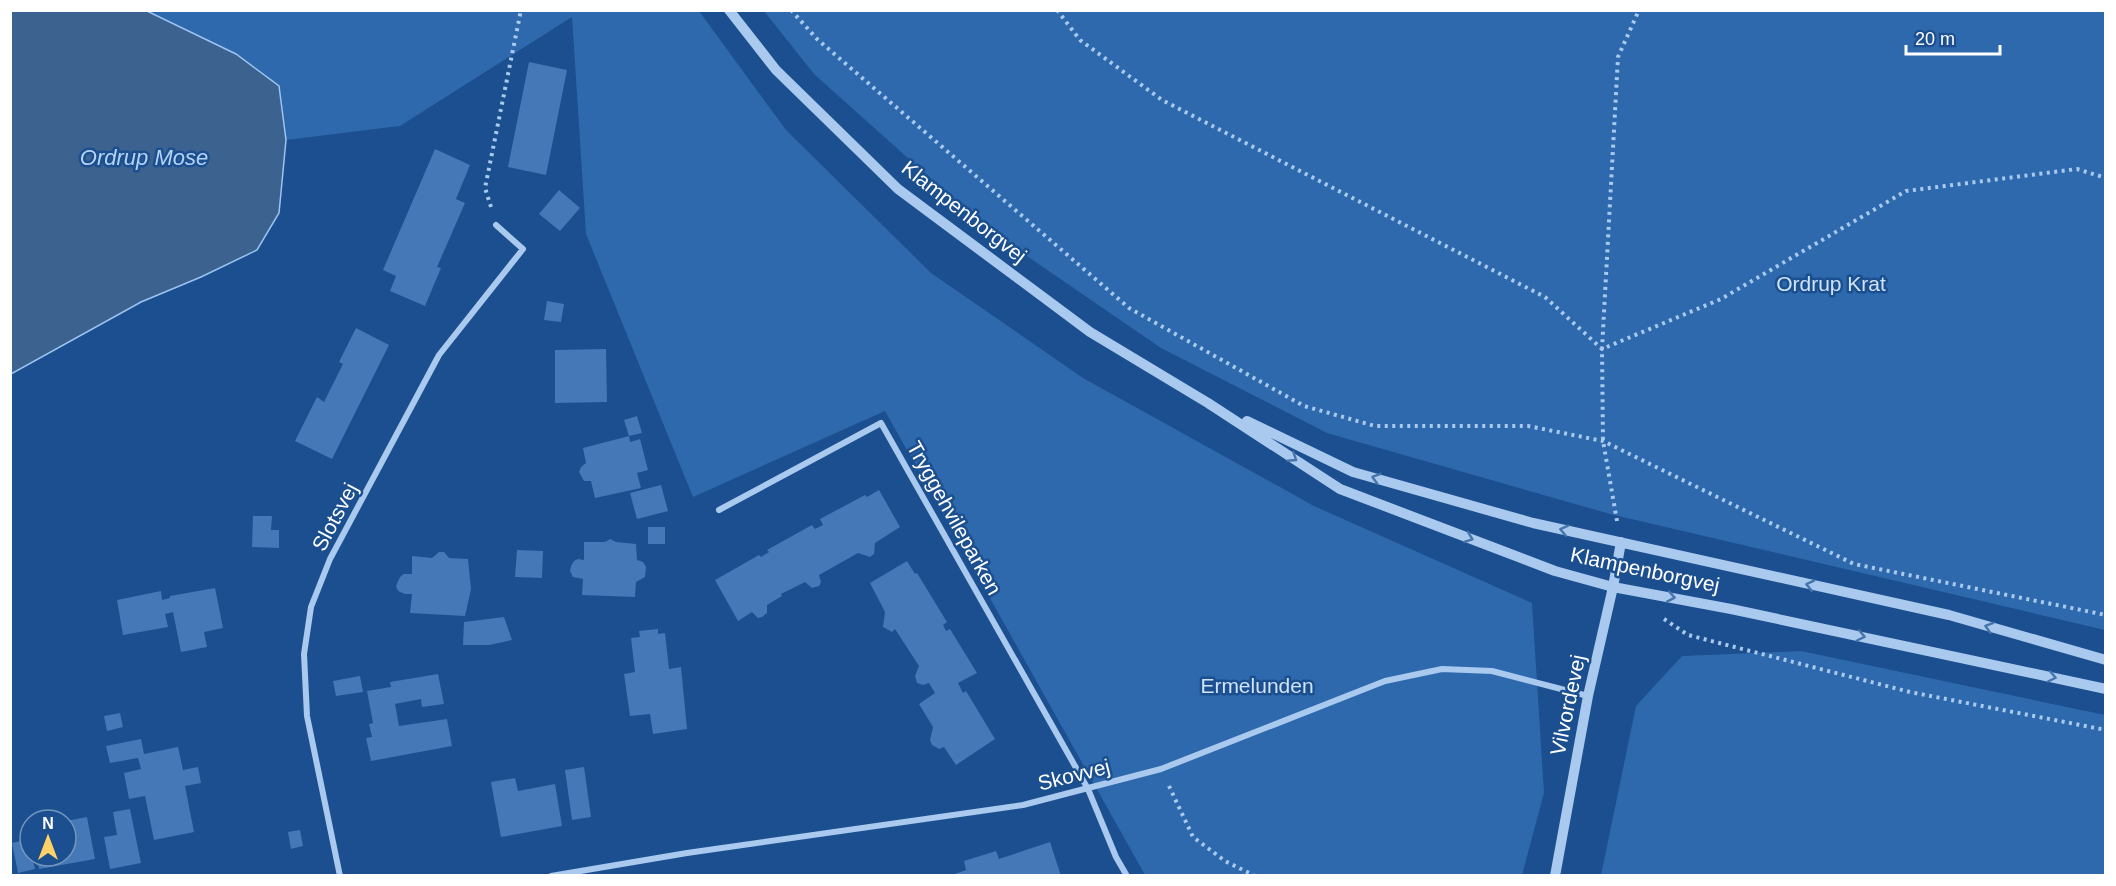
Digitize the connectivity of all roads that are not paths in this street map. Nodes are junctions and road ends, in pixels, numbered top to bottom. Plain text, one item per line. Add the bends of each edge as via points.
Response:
1 (729, 10) edge
2 (496, 225) road end
3 (1208, 403) junction
4 (720, 510) dead end
5 (1621, 542) junction
6 (1613, 587) junction
7 (2106, 660) edge
8 (2106, 689) edge
9 (1588, 696) junction
10 (1089, 789) junction
11 (340, 876) edge
12 (551, 876) edge
13 (1127, 876) edge
14 (1555, 876) edge

1 - 3 street, Klampenborgvej via 776,70 898,189 1090,332
2 - 11 street, Slotsvej via 524,249 439,355 330,559 310,607 304,654 307,716
5 -> 3 street, Klampenborgvej via 1533,523 1353,472
3 -> 6 street, Klampenborgvej via 1340,489 1555,571
4 - 10 street, Tryggehvileparken via 881,423
5 - 6 street, Vilvordevej
7 -> 5 street, Klampenborgvej via 1949,615
6 -> 8 street, Klampenborgvej via 1720,606
6 - 9 street, Vilvordevej
9 - 10 street, Skovvej via 1492,671 1442,669 1385,681 1161,769
9 - 14 street, Vilvordevej
10 - 12 street, Skovvej via 1023,805
10 - 13 street

